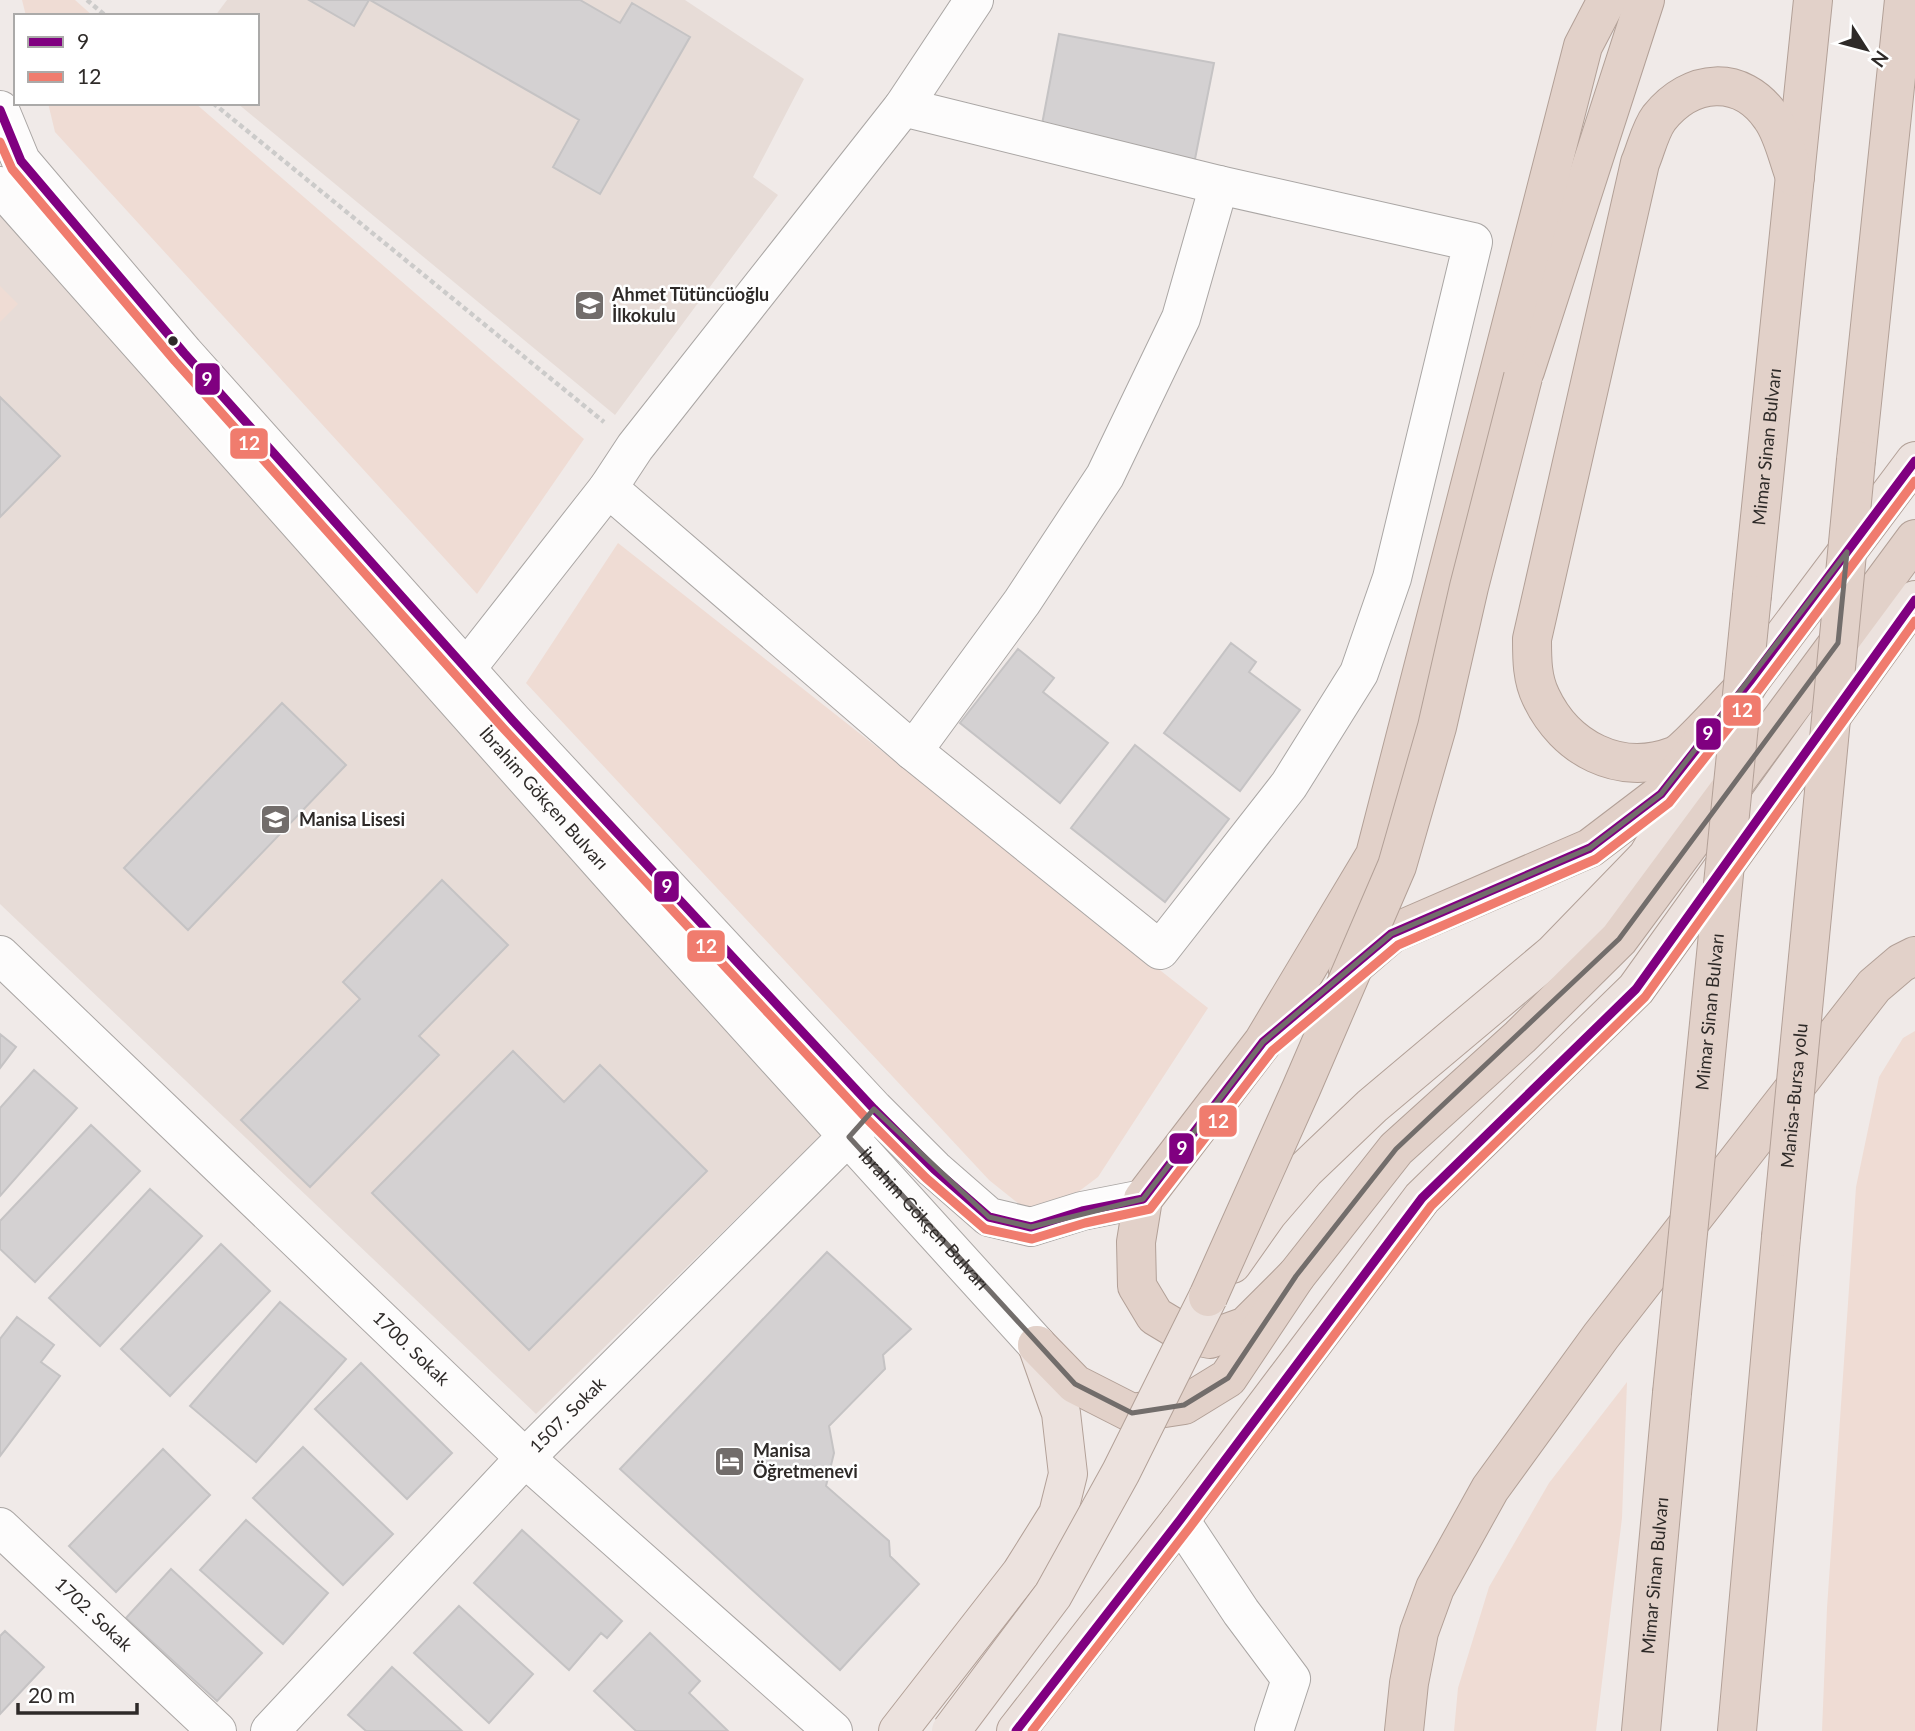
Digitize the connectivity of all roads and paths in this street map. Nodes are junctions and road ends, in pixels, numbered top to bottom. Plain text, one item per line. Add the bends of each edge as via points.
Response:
1 (87, 0) edge
2 (974, 0) edge
3 (1608, 0) edge
4 (1645, 0) edge
5 (1813, 0) edge
6 (1904, 0) edge
7 (104, 14) edge
8 (215, 105) edge
9 (903, 107) junction
10 (0, 110) edge
11 (1795, 177) junction
12 (1219, 185) junction
13 (0, 186) edge
14 (635, 447) junction
15 (1915, 461) edge
16 (608, 488) junction
17 (1915, 539) edge
18 (1915, 600) edge
19 (466, 669) junction
20 (1746, 686) junction
21 (913, 751) junction
22 (0, 955) edge
23 (1915, 956) edge
24 (1263, 1042) junction
25 (874, 1109) junction
26 (849, 1137) junction
27 (1143, 1199) junction
28 (1296, 1276) junction
29 (1208, 1297) junction
30 (1037, 1345) junction
31 (525, 1458) junction
32 (1180, 1520) junction
33 (0, 1527) edge
34 (217, 1731) edge
35 (270, 1731) edge
36 (834, 1731) edge
37 (898, 1731) edge
38 (951, 1731) edge
39 (1016, 1731) edge
40 (1274, 1731) edge
41 (1404, 1731) edge
42 (1641, 1731) edge
43 (1737, 1731) edge

1 - 7 path
2 - 9 street
3 - 24 highway via 1583,46 1375,856
4 - 29 highway, bridge via 1523,377 1437,727 1397,866
5 - 11 highway, Mimar Sinan Bulvarı
6 - 43 highway, Manisa-Bursa yolu, bridge via 1781,1237
8 - 14 path
9 - 12 street
9 - 14 street
10 - 19 street, İbrahim Gökçen Bulvarı via 21,161 184,353
11 - 20 highway, Mimar Sinan Bulvarı, bridge
11 - 20 highway via 1773,119 1752,95 1718,85 1686,93 1658,119 1640,163 1532,639 1532,667 1540,696 1554,718 1596,755 1630,764 1676,755
12 - 21 street via 1181,318 1105,476 1022,602
12 - 21 street via 1473,242 1392,578 1359,673 1289,785 1160,950
13 - 26 street, İbrahim Gökçen Bulvarı
14 - 16 street
15 - 20 main road
16 - 19 street
16 - 21 street
17 - 28 highway via 1619,939 1396,1149
18 - 32 main road via 1636,989 1423,1198
19 - 25 street, İbrahim Gökçen Bulvarı
20 - 24 highway via 1661,794 1590,848 1391,934
20 - 29 main road, bridge via 1647,857 1554,953 1372,1106 1305,1170
20 - 42 highway, Mimar Sinan Bulvarı, bridge
22 - 31 street, 1700. Sokak
23 - 41 highway via 1874,986 1601,1336 1490,1489 1435,1588 1419,1632
24 - 27 highway
25 - 26 street, 1507. Sokak
25 - 27 street, İbrahim Gökçen Bulvarı via 989,1217 1031,1227
26 - 30 street, İbrahim Gökçen Bulvarı
26 - 31 street, 1507. Sokak
27 - 28 highway via 1136,1242 1137,1286 1154,1316 1185,1334 1210,1339 1246,1326
28 - 30 highway via 1227,1378 1184,1405 1132,1413 1075,1384
29 - 38 main road, bridge via 1121,1472 1052,1595
30 - 37 main road via 1061,1413 1068,1474 1058,1514 1021,1573
31 - 35 street, 1507. Sokak
31 - 36 street, 1700. Sokak
32 - 39 main road
32 - 40 street via 1290,1679
33 - 34 street, 1702. Sokak

